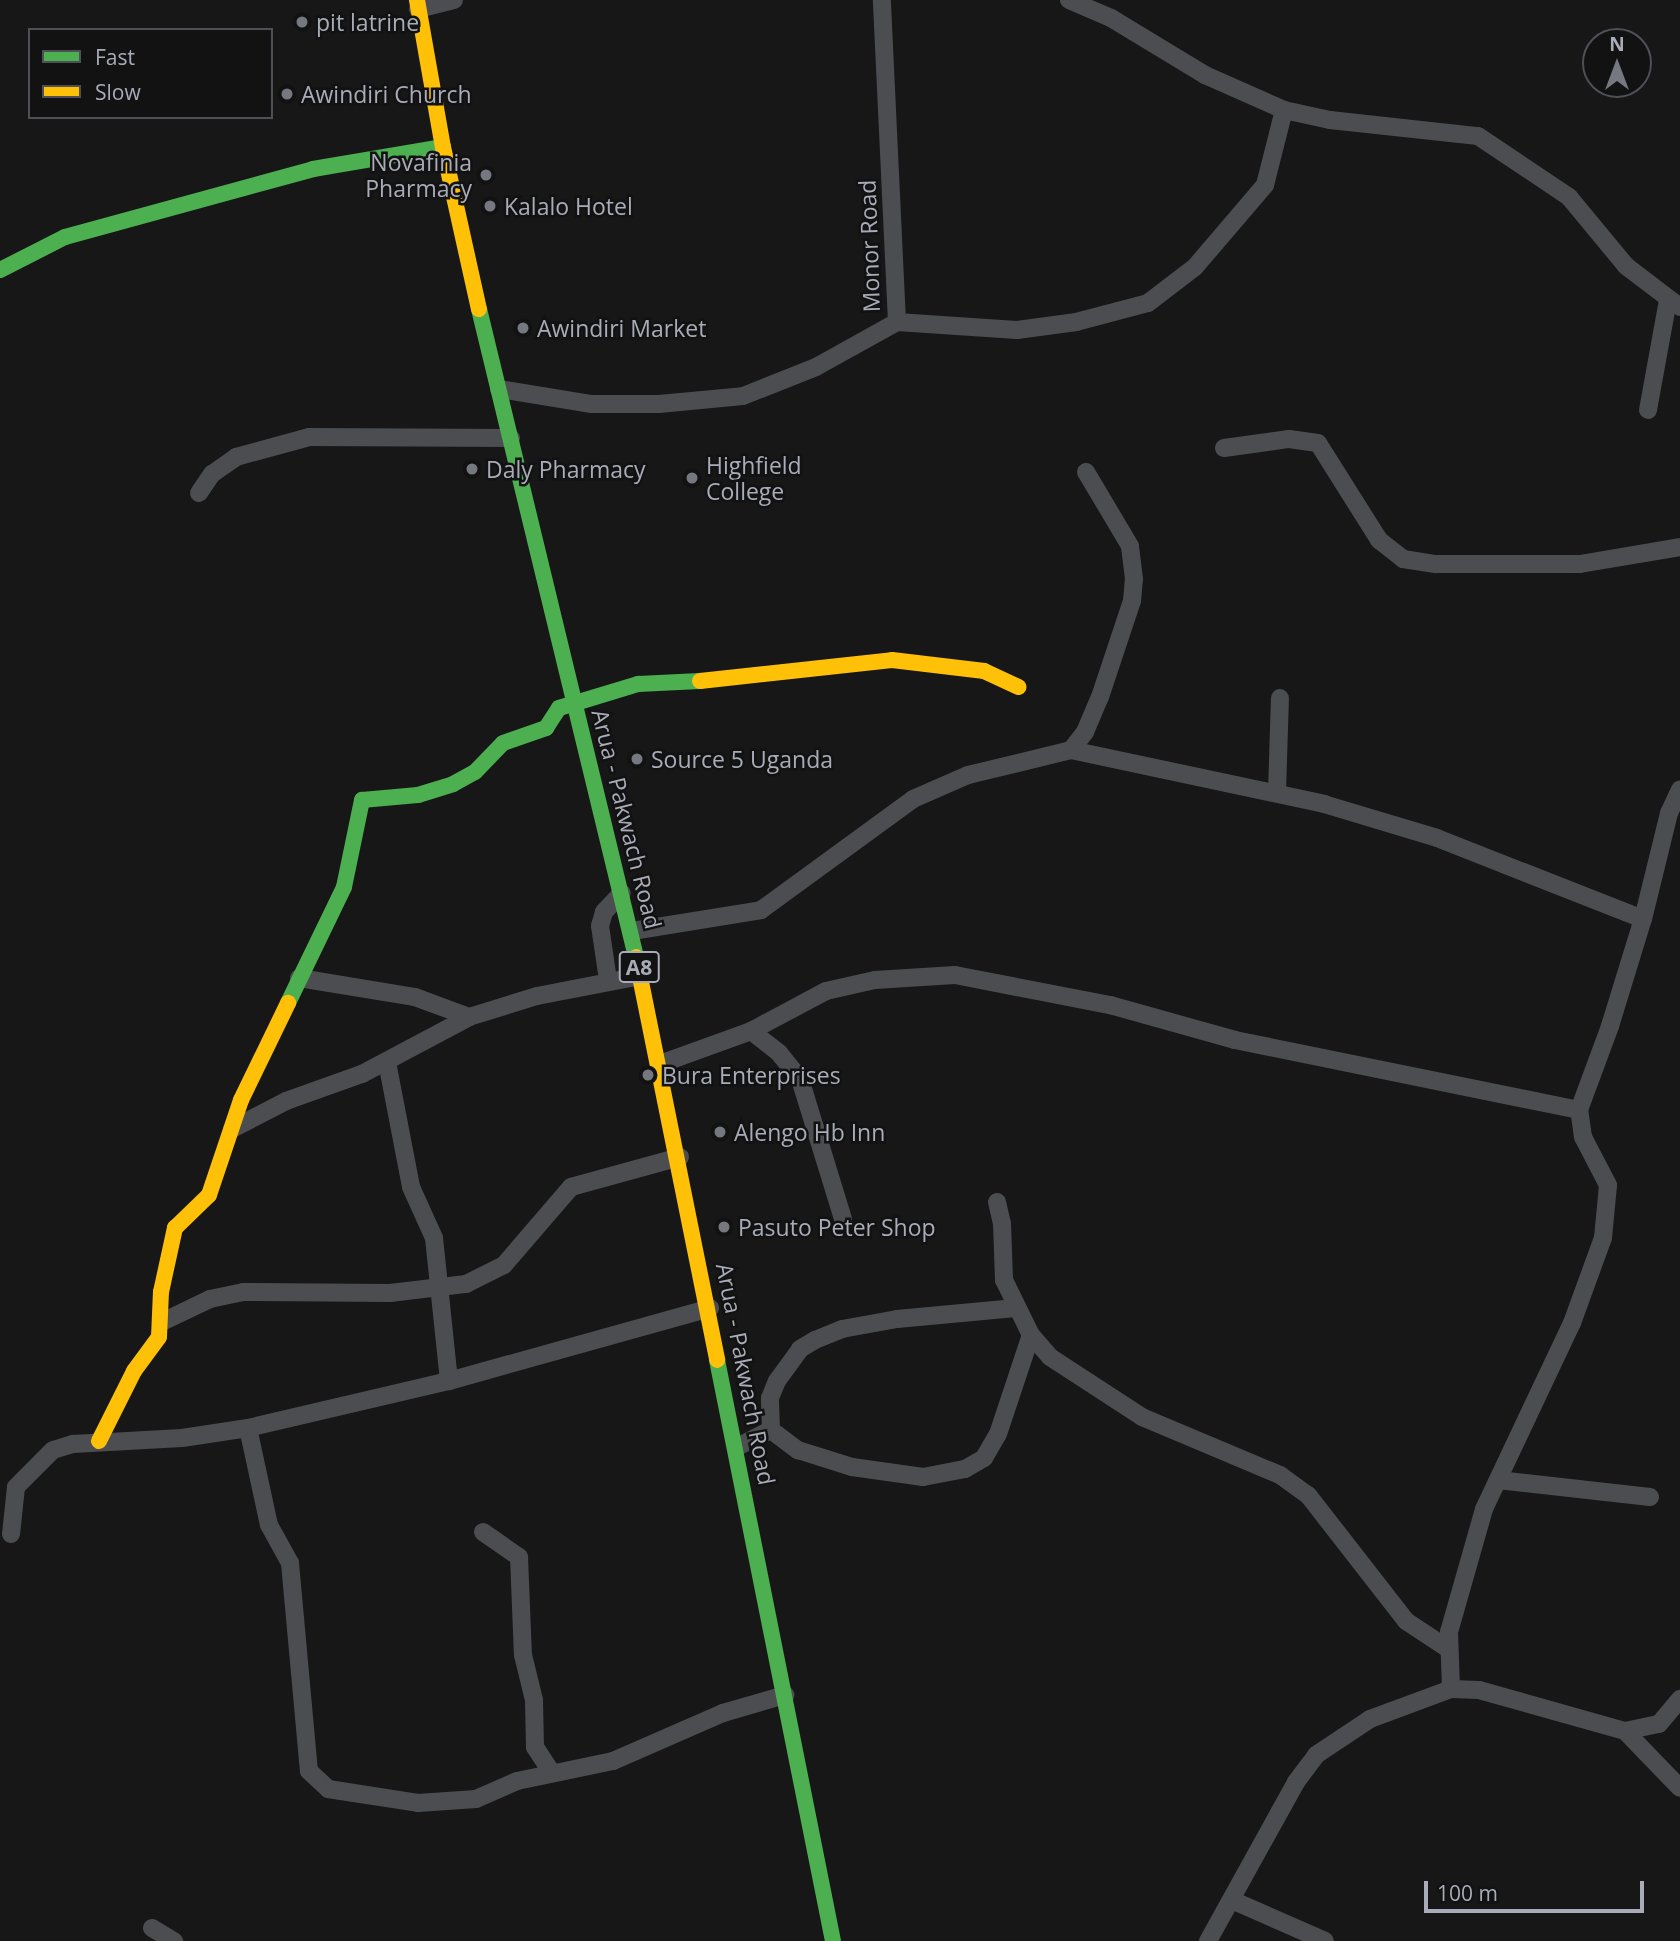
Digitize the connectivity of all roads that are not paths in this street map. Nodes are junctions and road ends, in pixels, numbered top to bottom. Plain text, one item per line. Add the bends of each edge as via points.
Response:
1 (454, 0) edge
2 (1069, 0) edge
3 (882, 2) edge
4 (417, 4) edge
5 (1284, 110) junction
6 (443, 147) junction
7 (0, 270) edge
8 (1674, 303) edge
9 (897, 322) junction
10 (499, 389) junction
11 (1648, 411) dead end
12 (511, 438) junction
13 (1224, 448) dead end
14 (1086, 472) dead end
15 (199, 493) dead end
16 (1680, 547) edge
17 (1019, 687) dead end
18 (1280, 698) dead end
19 (576, 702) junction
20 (1071, 750) junction
21 (1680, 789) edge
22 (1277, 792) junction
23 (622, 893) junction
24 (1643, 919) junction
25 (632, 931) junction
26 (642, 976) junction
27 (299, 978) junction
28 (608, 980) junction
29 (469, 1017) junction
30 (751, 1031) junction
31 (387, 1062) junction
32 (660, 1064) junction
33 (1579, 1110) junction
34 (232, 1129) junction
35 (680, 1157) junction
36 (997, 1202) dead end
37 (844, 1219) dead end
38 (439, 1289) junction
39 (710, 1308) junction
40 (1015, 1308) junction
41 (162, 1322) junction
42 (1031, 1335) junction
43 (449, 1381) junction
44 (248, 1428) junction
45 (771, 1430) junction
46 (99, 1441) junction
47 (737, 1447) junction
48 (1498, 1480) junction
49 (1650, 1497) dead end
50 (483, 1532) dead end
51 (11, 1534) dead end
52 (1447, 1648) junction
53 (1451, 1689) junction
54 (785, 1695) junction
55 (1680, 1699) edge
56 (1625, 1731) junction
57 (552, 1773) junction
58 (1680, 1788) edge
59 (1234, 1901) junction
60 (152, 1928) dead end
61 (174, 1941) edge
62 (833, 1941) edge
63 (1208, 1941) edge
64 (1325, 1941) edge

1 - 4 street
2 - 5 street via 1111,18 1205,75
3 - 9 street, Monor Road
4 - 6 main road, Arua - Pakwach Road / A8
5 - 8 street via 1330,120 1478,136 1569,197 1626,266
5 - 9 street via 1265,185 1195,267 1148,303 1076,322 1017,330
6 - 7 main road via 313,169 107,225 65,237
6 - 10 main road, Arua - Pakwach Road / A8
8 - 11 street
9 - 10 street, Monor Road via 816,367 743,396 659,404 592,404
10 - 12 main road, Arua - Pakwach Road / A8
12 - 15 street via 309,437 236,457 212,474
12 - 19 main road, Arua - Pakwach Road / A8
13 - 16 street via 1289,439 1318,443 1379,540 1403,559 1436,564 1580,564
14 - 20 street via 1130,546 1134,579 1132,601 1100,697 1085,732
17 - 19 main road via 984,671 892,660 791,668 730,679 638,684
18 - 22 street
19 - 23 main road, Arua - Pakwach Road / A8
19 - 27 main road via 559,708 546,728 503,743 475,772 453,784 418,795 362,800 344,887
20 - 22 street
20 - 25 street via 968,775 913,799 761,910
21 - 24 street via 1668,813
22 - 24 street via 1437,838
23 - 25 main road, Arua - Pakwach Road / A8
23 - 28 street via 604,912 600,926
24 - 33 street
25 - 26 main road, Arua - Pakwach Road / A8
26 - 28 street
26 - 32 main road, Arua - Pakwach Road / A8
27 - 29 street via 415,997
27 - 34 main road
28 - 29 street
29 - 31 street
30 - 32 street
30 - 33 street via 810,996 835,989 916,976 979,977 1059,999 1110,1005 1235,1040
30 - 37 street via 779,1053 800,1079
31 - 34 street via 286,1101
31 - 38 street via 411,1187 433,1232
32 - 35 main road, Arua - Pakwach Road / A8
33 - 48 street via 1583,1137 1608,1185 1606,1225 1572,1323
34 - 41 main road via 209,1195 174,1231 161,1292
35 - 38 street via 578,1183 557,1198 505,1265 478,1280
35 - 39 main road, Arua - Pakwach Road / A8
36 - 40 street via 1004,1280
38 - 41 street via 243,1292 210,1299
38 - 43 street
39 - 43 street
39 - 47 main road, Arua - Pakwach Road / A8
40 - 42 street
40 - 45 street via 897,1319 842,1329 815,1340 800,1349 776,1381 770,1398
41 - 46 main road via 155,1347 134,1371
42 - 45 street via 1012,1400 991,1448 965,1469 923,1477 852,1466 798,1450
42 - 52 street via 1069,1371 1142,1417 1280,1475 1308,1496 1406,1621
43 - 44 street
44 - 46 street via 174,1439
44 - 57 street via 269,1525 290,1563 300,1697 314,1780 359,1797 418,1803 476,1799 517,1781
45 - 47 street
46 - 51 street via 53,1450 35,1463 16,1488
47 - 54 main road, Arua - Pakwach Road / A8
48 - 49 street
48 - 52 street via 1480,1521
50 - 57 street via 520,1560 523,1655 534,1700 535,1747
52 - 53 street
53 - 56 street via 1494,1692
53 - 59 street via 1370,1718 1316,1755 1296,1782
54 - 57 street via 723,1713 613,1760
54 - 62 main road, Arua - Pakwach Road / A8
55 - 56 street via 1660,1724
56 - 58 street
59 - 63 street
59 - 64 street
60 - 61 street

